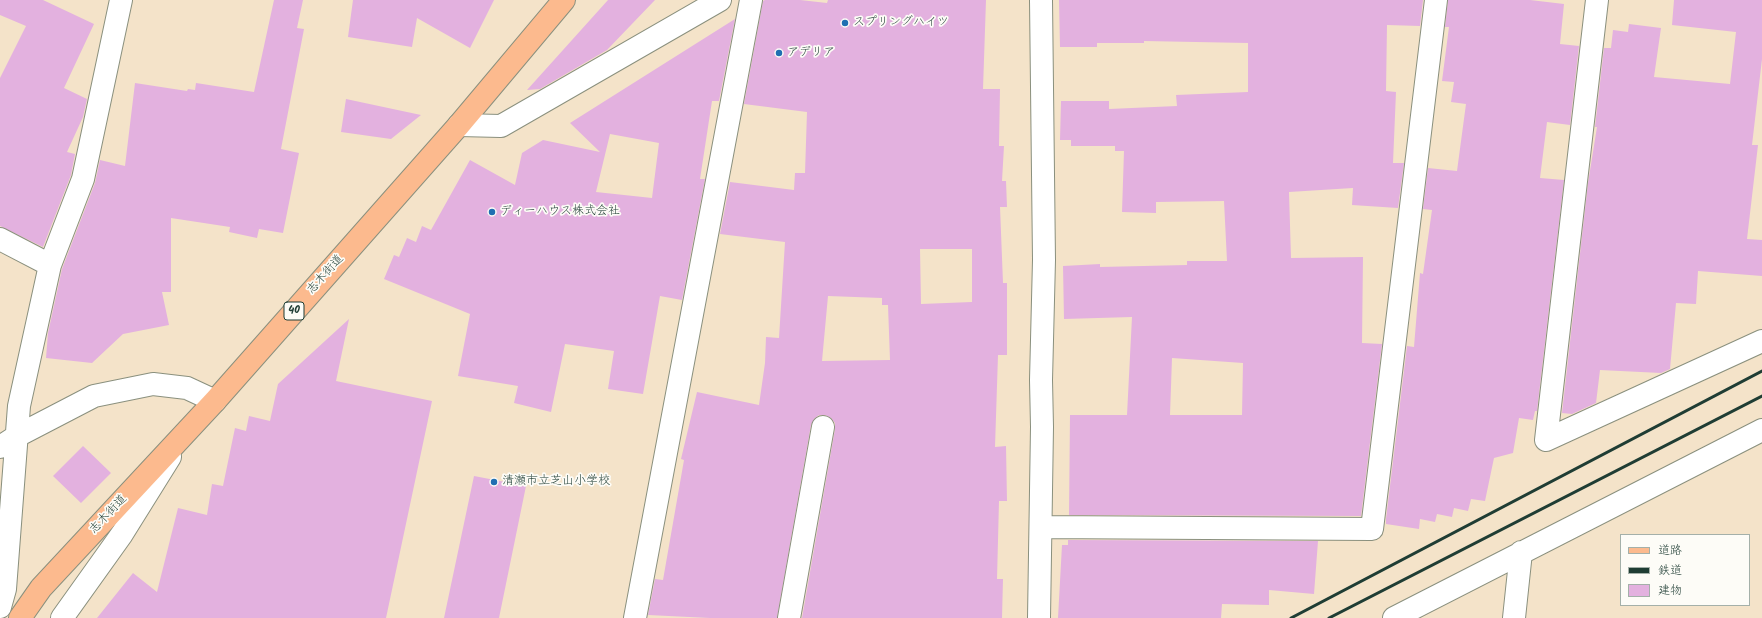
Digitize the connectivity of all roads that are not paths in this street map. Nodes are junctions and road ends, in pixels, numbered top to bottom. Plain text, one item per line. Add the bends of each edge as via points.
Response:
1 (121, 0) edge
2 (564, 0) edge
3 (720, 0) edge
4 (751, 0) edge
5 (1041, 0) edge
6 (1436, 0) edge
7 (1597, 0) edge
8 (459, 125) junction
9 (0, 239) edge
10 (50, 265) junction
11 (1762, 341) edge
12 (215, 401) junction
13 (823, 427) dead end
14 (1762, 430) edge
15 (186, 432) junction
16 (8, 442) edge
17 (0, 502) edge
18 (1041, 527) junction
19 (1521, 552) junction
20 (0, 606) edge
21 (20, 618) edge
22 (62, 618) edge
23 (635, 618) edge
24 (789, 618) edge
25 (1039, 618) edge
26 (1394, 618) edge
27 (1514, 618) edge

1 - 10 street via 83,179
2 - 8 main road, 志木街道 / 40
3 - 8 street via 501,126
4 - 23 street
5 - 18 street via 1044,260
6 - 18 street via 1372,529
7 - 11 street via 1546,440
8 - 12 main road, 志木街道 / 40
9 - 10 street
10 - 16 street via 19,406
12 - 15 main road, 志木街道 / 40
12 - 16 street via 187,388 153,384 94,396
13 - 24 street
14 - 19 street
15 - 21 main road, 志木街道 / 40 via 41,588
15 - 22 street via 122,534
16 - 17 street
16 - 20 street via 6,589
18 - 25 street
19 - 26 street
19 - 27 street

